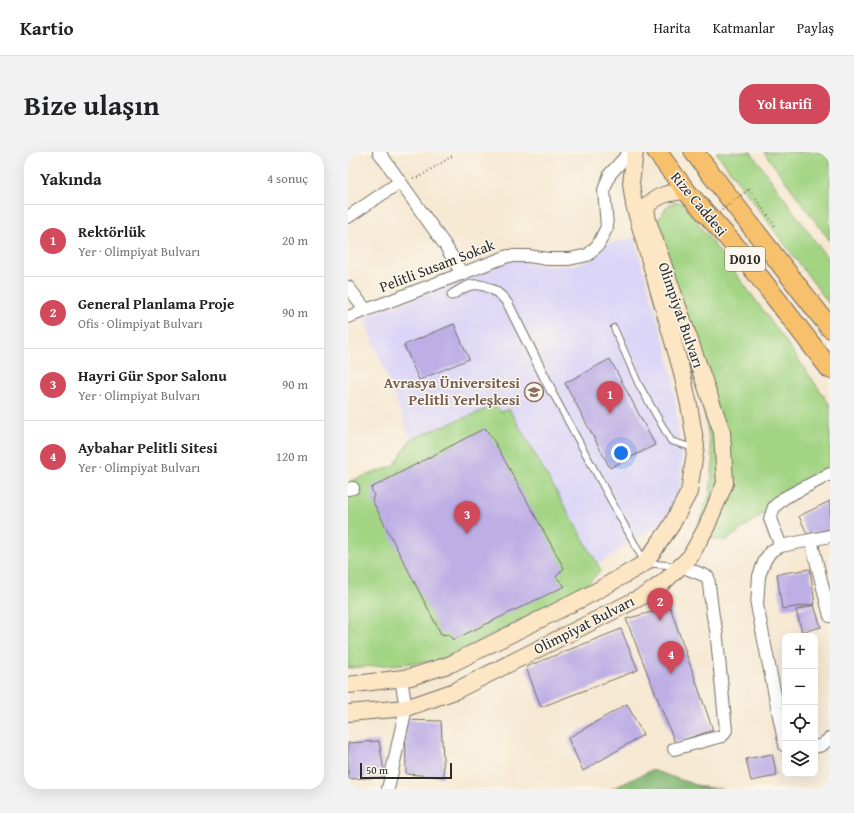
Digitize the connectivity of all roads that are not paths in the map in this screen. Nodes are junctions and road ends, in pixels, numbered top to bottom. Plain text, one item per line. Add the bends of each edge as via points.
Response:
1 (379, 152) edge
2 (630, 152) edge
3 (635, 152) edge
4 (657, 152) edge
5 (694, 152) edge
6 (400, 182) junction
7 (686, 191) junction
8 (348, 217) edge
9 (462, 274) junction
10 (348, 287) edge
11 (452, 295) dead end
12 (366, 310) junction
13 (348, 317) edge
14 (614, 328) dead end
15 (830, 328) edge
16 (830, 369) edge
17 (552, 390) joint
18 (696, 449) junction
19 (830, 474) edge
20 (830, 536) edge
21 (811, 540) junction
22 (781, 546) junction
23 (645, 563) junction
24 (680, 566) junction
25 (830, 616) edge
26 (401, 679) junction
27 (348, 685) edge
28 (406, 708) junction
29 (348, 713) edge
30 (830, 738) edge
31 (784, 741) edge
32 (818, 746) edge
33 (674, 749) dead end
34 (388, 789) edge

1 - 6 street
2 - 9 street, Pelitli Susam Sokak via 610,174 604,190 607,227 598,245 588,254 569,259 508,256
3 - 18 main road, Olimpiyat Bulvarı via 631,183 634,205 681,369
4 - 7 highway, Rize Caddesi / D010
5 - 15 highway, Rize Caddesi / D010
6 - 8 street
6 - 9 street via 445,245
7 - 16 highway, Rize Caddesi / D010 via 737,248
7 - 24 main road, Olimpiyat Bulvarı via 662,195 646,207 648,221 722,432 725,483 706,528 690,557
9 - 12 street, Pelitli Susam Sokak
10 - 12 street
11 - 17 street via 472,285 481,285 503,296
12 - 13 street, Pelitli Susam Sokak
14 - 18 lane via 639,385 671,441
17 - 23 lane
18 - 23 main road, Olimpiyat Bulvarı via 689,492 671,526
19 - 22 street via 784,498 774,507 770,519
20 - 21 street
21 - 22 street
21 - 25 street
22 - 31 street via 771,551 765,560 759,576 757,606
23 - 24 lane
23 - 26 main road, Olimpiyat Bulvarı via 592,593 451,664
24 - 28 main road, Olimpiyat Bulvarı via 647,594 455,691
24 - 33 street via 708,577 726,730 722,736
26 - 27 main road, Olimpiyat Bulvarı
26 - 28 street
28 - 29 main road, Olimpiyat Bulvarı
28 - 34 street
30 - 32 street

